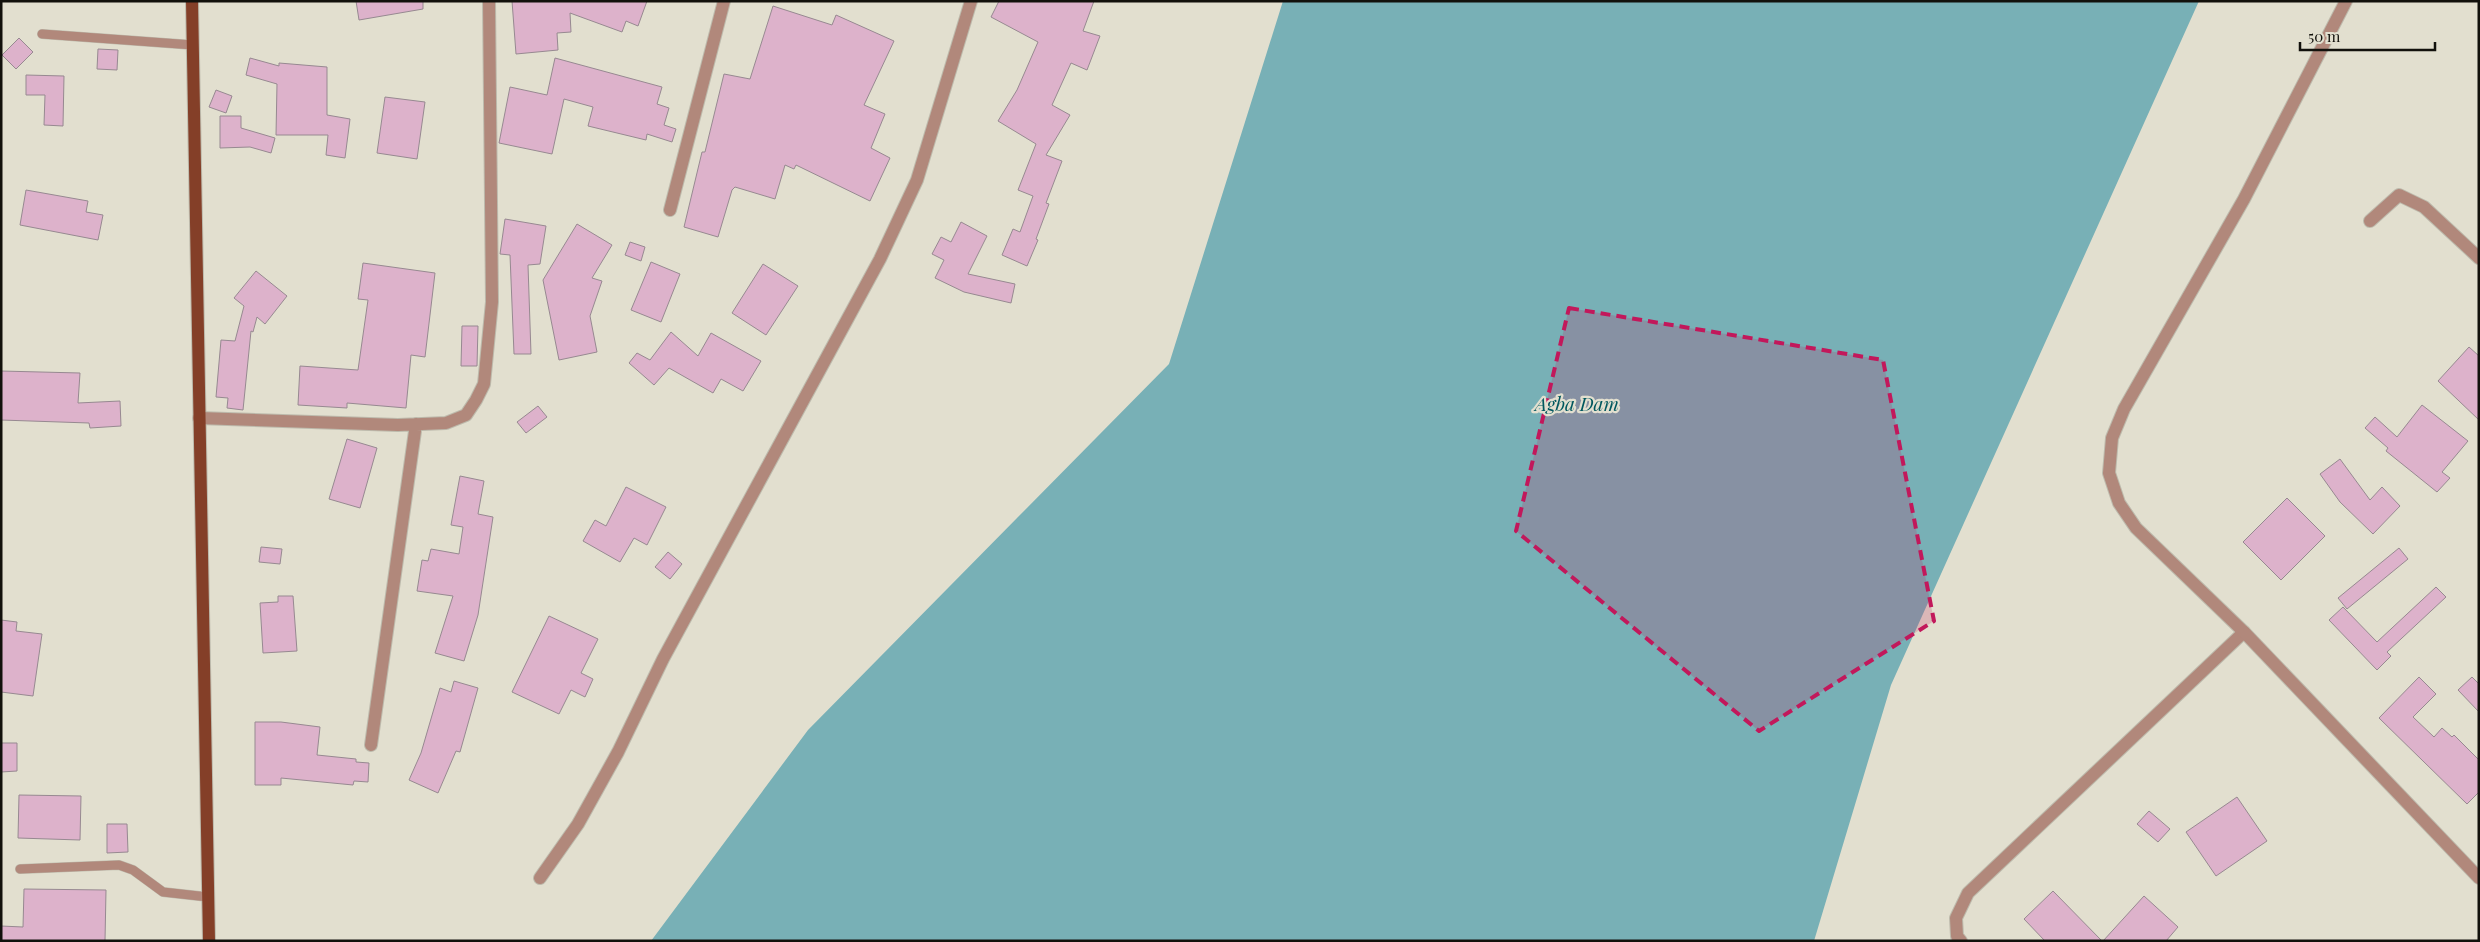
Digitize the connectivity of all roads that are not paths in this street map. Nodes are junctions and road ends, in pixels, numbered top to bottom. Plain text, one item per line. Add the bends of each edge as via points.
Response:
1 (192, 1) edge
2 (489, 1) edge
3 (724, 1) edge
4 (971, 1) edge
5 (2346, 1) edge
6 (42, 34) dead end
7 (193, 45) junction
8 (670, 210) dead end
9 (2370, 222) dead end
10 (2479, 258) edge
11 (199, 418) junction
12 (416, 424) junction
13 (2244, 632) junction
14 (371, 745) dead end
15 (20, 869) dead end
16 (540, 878) dead end
17 (2479, 878) edge
18 (208, 897) junction
19 (209, 941) edge
20 (1961, 941) edge

1 - 7 main road
2 - 12 street via 492,302 484,384 466,415 446,423
3 - 8 street
4 - 16 street via 918,180 884,250 662,659 578,824
5 - 13 street via 2244,198 2124,409 2112,438 2109,473 2119,503 2136,528
6 - 7 lane
7 - 11 main road
9 - 10 street via 2399,195 2424,207
11 - 12 street
11 - 18 main road
12 - 14 street
13 - 17 street
13 - 20 street via 1968,893 1956,918 1956,936
15 - 18 lane via 120,865 133,870 163,892
18 - 19 main road

